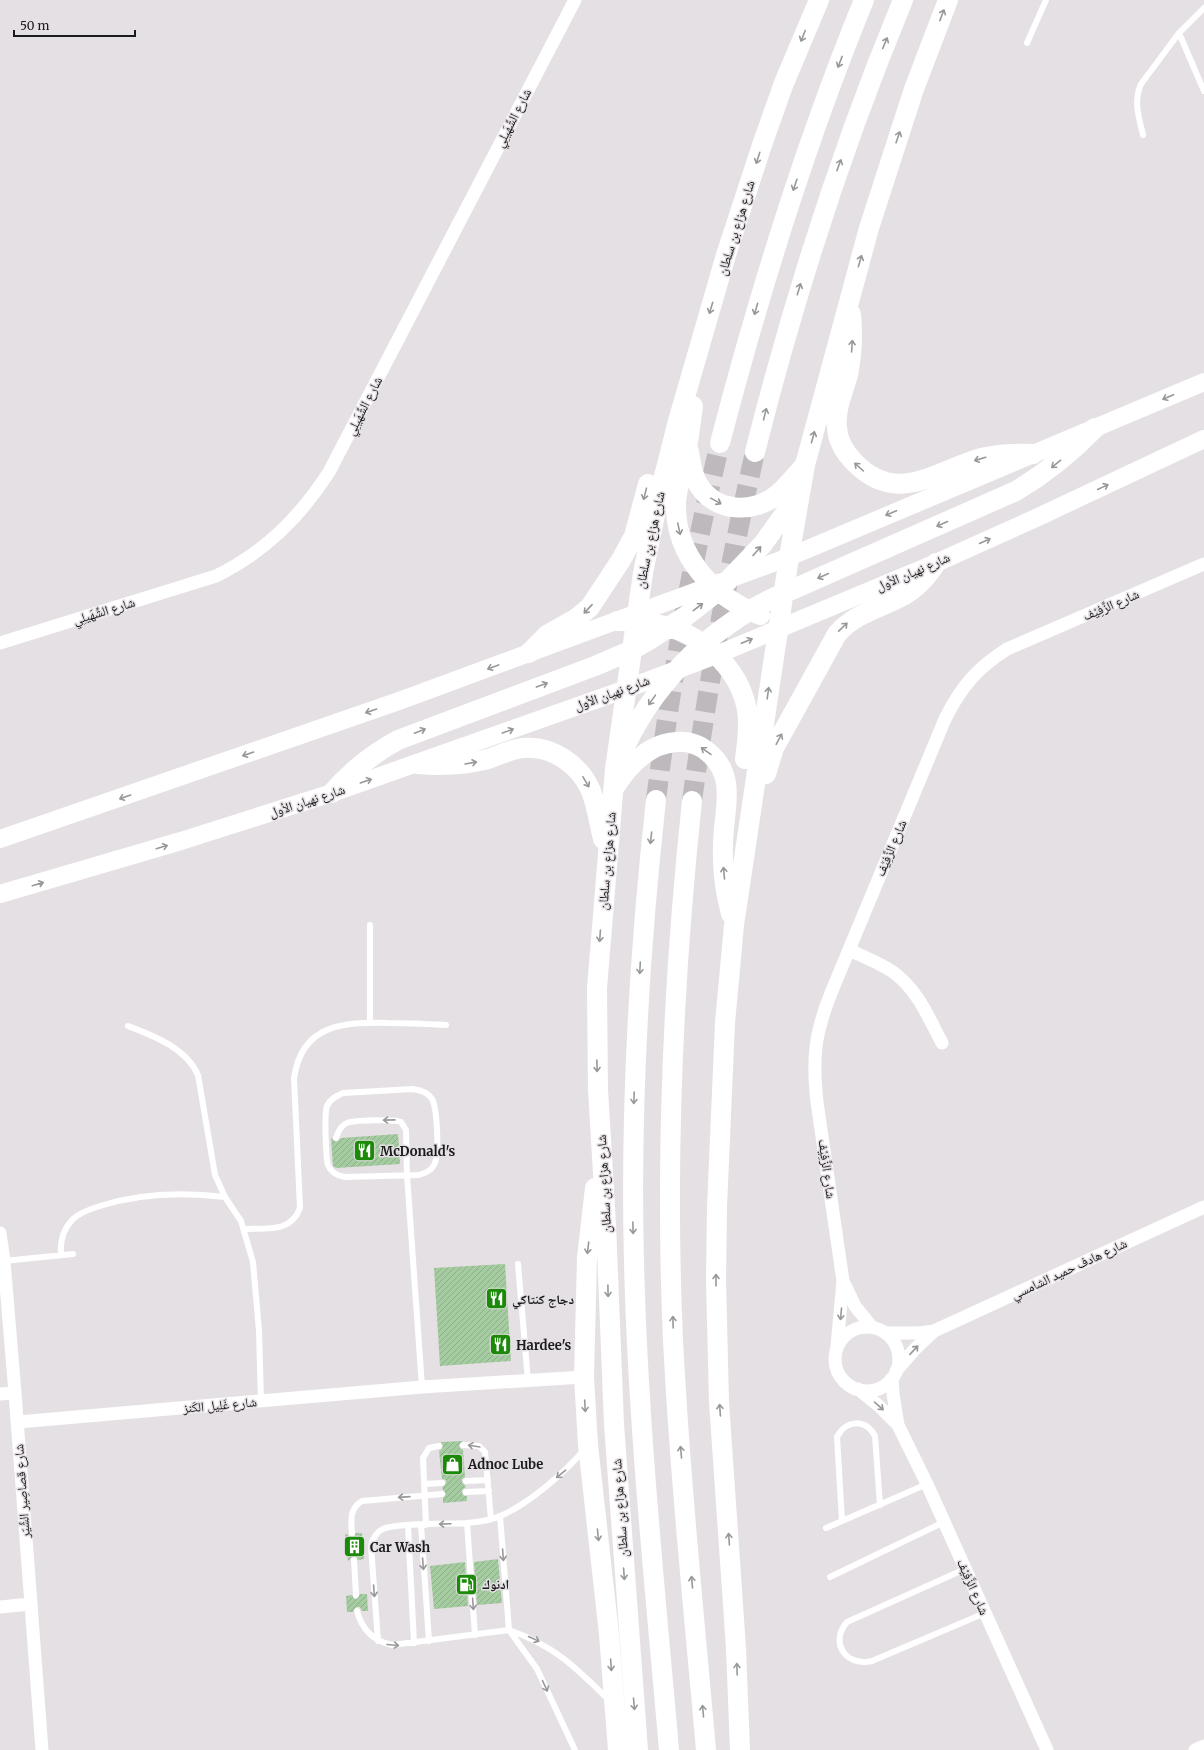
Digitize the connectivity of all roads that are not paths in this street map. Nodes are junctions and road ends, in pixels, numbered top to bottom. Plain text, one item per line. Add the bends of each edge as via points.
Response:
1 (575, 0) edge
2 (819, 0) edge
3 (864, 0) edge
4 (904, 0) edge
5 (948, 0) edge
6 (1046, 0) edge
7 (1204, 8) edge
8 (1179, 33) junction
9 (1028, 43) dead end
10 (1204, 91) edge
11 (1143, 135) dead end
12 (849, 299) junction
13 (694, 366) junction
14 (1204, 382) edge
15 (678, 421) junction
16 (1095, 428) junction
17 (1204, 438) edge
18 (720, 443) tunnel mouth
19 (688, 444) junction
20 (755, 452) tunnel mouth
21 (1032, 454) junction
22 (805, 465) junction
23 (799, 494) junction
24 (789, 557) junction
25 (936, 563) junction
26 (1204, 564) edge
27 (720, 585) junction
28 (783, 594) junction
29 (749, 611) junction
30 (629, 619) junction
31 (784, 624) junction
32 (670, 627) junction
33 (0, 643) edge
34 (709, 649) junction
35 (630, 651) junction
36 (530, 653) junction
37 (676, 670) junction
38 (626, 689) junction
39 (418, 764) junction
40 (615, 769) junction
41 (613, 791) junction
42 (332, 793) junction
43 (656, 800) tunnel mouth
44 (692, 801) tunnel mouth
45 (0, 839) edge
46 (607, 856) junction
47 (740, 884) junction
48 (0, 894) edge
49 (370, 925) dead end
50 (734, 925) junction
51 (849, 950) junction
52 (370, 1022) junction
53 (446, 1025) dead end
54 (128, 1026) dead end
55 (942, 1043) dead end
56 (336, 1138) dead end
57 (601, 1140) junction
58 (339, 1168) dead end
59 (407, 1175) junction
60 (345, 1177) junction
61 (225, 1197) junction
62 (1204, 1207) edge
63 (244, 1229) junction
64 (0, 1233) edge
65 (73, 1254) dead end
66 (61, 1256) junction
67 (4, 1262) junction
68 (518, 1264) dead end
69 (843, 1281) junction
70 (872, 1327) junction
71 (934, 1331) junction
72 (885, 1333) junction
73 (837, 1346) junction
74 (894, 1375) junction
75 (584, 1377) junction
76 (528, 1381) junction
77 (422, 1388) junction
78 (858, 1389) junction
79 (15, 1393) junction
80 (0, 1394) edge
81 (261, 1401) junction
82 (18, 1422) junction
83 (898, 1425) junction
84 (588, 1445) junction
85 (439, 1446) dead end
86 (463, 1446) dead end
87 (488, 1480) junction
88 (466, 1481) dead end
89 (442, 1483) dead end
90 (424, 1484) junction
91 (927, 1484) junction
92 (489, 1491) junction
93 (466, 1492) dead end
94 (442, 1494) dead end
95 (425, 1495) junction
96 (880, 1505) junction
97 (500, 1516) junction
98 (491, 1519) junction
99 (842, 1521) junction
100 (944, 1522) junction
101 (467, 1523) junction
102 (424, 1525) junction
103 (408, 1526) junction
104 (826, 1528) dead end
105 (352, 1534) dead end
106 (354, 1560) dead end
107 (965, 1569) junction
108 (830, 1577) dead end
109 (356, 1595) dead end
110 (30, 1604) junction
111 (0, 1607) edge
112 (357, 1611) dead end
113 (985, 1613) junction
114 (509, 1630) junction
115 (475, 1635) junction
116 (378, 1641) junction
117 (429, 1641) junction
118 (414, 1643) junction
119 (615, 1705) junction
120 (1204, 1746) edge
121 (42, 1750) edge
122 (575, 1750) edge
123 (618, 1750) edge
124 (638, 1750) edge
125 (669, 1750) edge
126 (706, 1750) edge
127 (740, 1750) edge
128 (1047, 1750) edge
129 (1195, 1750) edge

1 - 33 street, شارع الشِّهَيلِي via 329,472 301,512 254,555 216,576
2 -> 13 main road, شارع هزاع بن سلطان via 784,83 762,145
3 -> 18 main road via 793,190 746,343
20 -> 4 main road via 790,319 824,210 854,124
12 -> 5 main road via 914,89
6 - 9 lane
7 - 8 lane
8 - 10 lane
8 - 11 lane via 1144,78 1138,91 1136,105
21 -> 12 main road via 982,458 908,484 879,480 862,470 843,448 837,429 838,410 848,373 852,344
22 -> 12 main road
13 - 15 main road, شارع هزاع بن سلطان
13 - 19 main road
14 -> 16 main road
15 - 30 main road, شارع هزاع بن سلطان
15 -> 36 main road via 652,472 634,536 593,603 584,613 547,635
16 - 21 main road
16 -> 28 main road via 1050,469 1016,491
25 -> 17 main road, شارع نهيان الأول
19 -> 22 main road via 694,476 703,491 716,502 733,508 750,507 778,494
19 -> 27 main road via 676,500 677,524 689,556
21 -> 24 main road
22 - 23 main road
23 - 24 main road
27 -> 23 main road via 763,544
24 - 27 main road
24 - 28 main road
25 - 31 main road, شارع نهيان الأول
47 -> 25 main road via 755,840 770,758 831,641 850,621 912,590 930,573
26 - 51 street, شارع الزَّفِيْف via 1007,649 991,659 964,686 945,719
27 - 29 main road
27 - 30 main road
32 -> 27 main road
28 - 29 main road
28 - 31 main road
29 - 31 main road
29 - 34 main road via 728,624
30 - 32 main road
30 - 35 main road, شارع هزاع بن سلطان
30 - 36 main road
34 -> 31 main road, شارع نهيان الأول
47 -> 31 main road
32 - 34 main road via 692,637
32 - 35 main road
34 - 37 main road
34 - 47 main road via 725,664 740,686 748,711 748,738 737,844
35 - 38 main road, شارع هزاع بن سلطان
42 -> 35 main road via 356,768 398,740
36 -> 45 main road via 315,731
37 - 38 main road, شارع نهيان الأول
37 -> 40 main road via 639,720
39 -> 38 main road, شارع نهيان الأول
38 - 40 main road, شارع هزاع بن سلطان
42 -> 39 main road, شارع نهيان الأول
39 -> 46 main road via 476,762 523,748 553,753 571,764 588,784
40 - 41 main road, شارع هزاع بن سلطان
41 - 46 main road, شارع هزاع بن سلطان
50 -> 41 main road via 723,864 727,781 714,757 690,743 662,744 634,762
48 -> 42 main road, شارع نهيان الأول via 182,841
43 -> 125 main road, شارع هزاع بن سلطان via 647,876 637,1028 633,1143 634,1254 636,1342
126 -> 44 main road via 678,1420 671,1252 670,1165 674,1021 680,918
46 -> 57 main road, شارع هزاع بن سلطان via 597,988
47 - 50 main road
49 - 52 lane
127 -> 50 main road via 720,1402 716,1280 724,1023
51 - 55 street via 884,966 905,982 916,995
51 - 69 street, شارع الزَّفِيْف via 821,1019 815,1046 814,1074
52 - 53 lane
52 - 63 lane via 339,1024 328,1028 308,1043 301,1054 294,1078 300,1208 294,1221 281,1228
54 - 61 lane via 179,1051 195,1068 216,1175
59 -> 56 lane via 406,1130 402,1122 347,1122
57 -> 75 main road via 587,1258
57 -> 124 main road, شارع هزاع بن سلطان via 614,1424
58 - 60 lane
59 - 60 lane
59 - 60 lane via 419,1175 430,1170 438,1155 432,1099 424,1092 414,1089 343,1093 330,1101 326,1111 327,1161 336,1174
59 - 77 lane
61 - 63 lane
61 - 66 lane via 202,1194 155,1195 108,1203 72,1219 61,1240
62 - 71 street, شارع هادف حميد الشامسي
63 - 81 lane via 253,1262 257,1296
64 - 67 street, شارع قصاصِير الشِّيَر
65 - 66 lane
66 - 67 lane
67 - 79 street, شارع قصاصِير الشِّيَر
68 - 76 lane
69 - 70 street, شارع الزَّفِيْف via 855,1306
69 -> 73 street, شارع الزَّفِيْف
70 - 72 street
70 - 73 street via 853,1330 846,1334
71 - 72 street, شارع هادف حميد الشامسي
74 -> 71 street, شارع هادف حميد الشامسي via 914,1349
72 - 74 street via 897,1350
73 - 78 street via 836,1369 844,1382
74 - 78 street via 880,1388
74 - 83 street, شارع الزَّفِيْف via 893,1394
75 - 76 street, شارع غَلِيل الكَنز
75 -> 84 main road
76 - 77 street, شارع غَلِيل الكَنز
77 - 81 street, شارع غَلِيل الكَنز
78 -> 83 street, شارع الزَّفِيْف
79 - 80 street
79 - 82 street, شارع قصاصِير الشِّيَر
81 - 82 street, شارع غَلِيل الكَنز
82 - 110 street, شارع قصاصِير الشِّيَر
83 - 91 street, شارع الزَّفِيْف
84 -> 97 lane via 569,1467 553,1480
84 -> 119 main road
85 - 90 lane via 429,1448 424,1454
87 -> 86 lane via 484,1450 476,1445
87 - 88 lane
87 - 92 lane
89 - 90 lane
90 - 95 lane
91 - 96 lane
91 - 100 street, شارع الزَّفِيْف
92 - 93 lane
92 - 98 lane
94 - 95 lane
95 - 102 lane
95 -> 105 lane via 362,1501 352,1512
96 - 99 lane
96 - 99 lane via 875,1436 866,1425 852,1423 840,1431 837,1438
97 - 98 lane
97 -> 114 lane
98 - 101 lane
99 - 104 lane
100 - 107 street, شارع الزَّفِيْف
100 - 108 lane
101 -> 102 lane
101 -> 115 lane
102 - 103 lane
102 -> 117 lane
103 -> 116 lane via 387,1527 378,1532 372,1541
103 - 118 lane
106 - 109 lane
107 - 113 street, شارع الزَّفِيْف
107 - 113 lane via 847,1622 840,1633 842,1651 852,1660 872,1661
110 - 111 street
110 - 121 street, شارع قصاصِير الشِّيَر
112 - 116 lane via 362,1626
113 - 128 street, شارع الزَّفِيْف
114 - 115 lane
114 -> 119 lane via 542,1643 561,1655
114 -> 122 lane via 537,1669
115 - 117 lane
116 -> 118 lane via 392,1645
117 - 118 lane
119 - 123 main road
120 - 129 street

